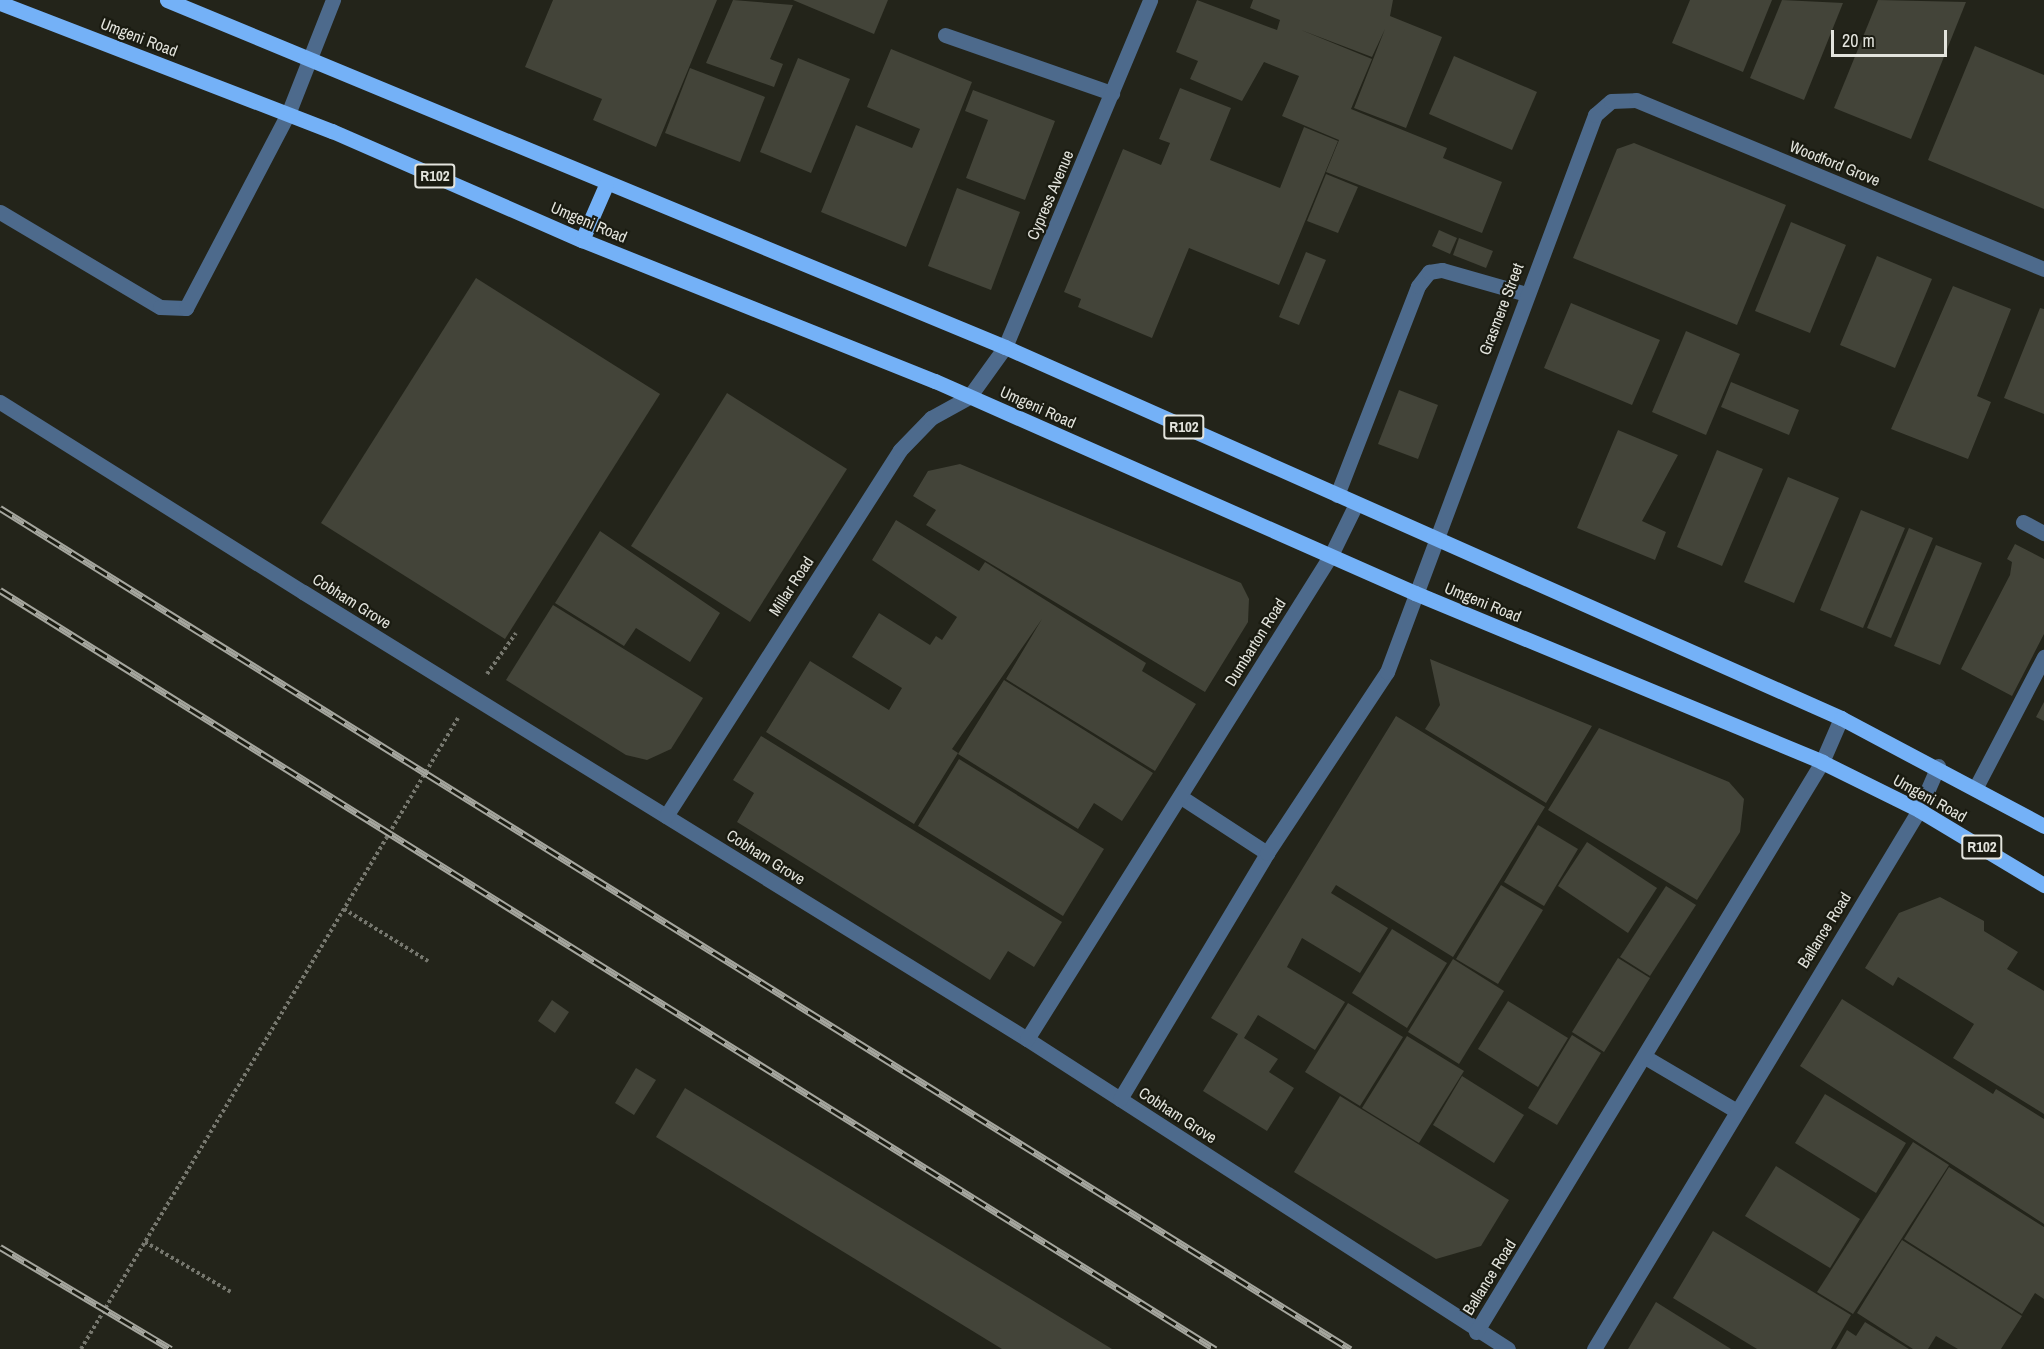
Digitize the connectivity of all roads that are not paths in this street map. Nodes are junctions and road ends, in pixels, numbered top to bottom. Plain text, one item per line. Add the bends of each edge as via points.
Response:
1 (168, 0) edge
2 (333, 0) edge
3 (1150, 0) edge
4 (0, 3) edge
5 (945, 34) dead end
6 (311, 57) junction
7 (1112, 93) junction
8 (1611, 101) joint
9 (288, 114) junction
10 (606, 185) junction
11 (0, 212) edge
12 (582, 240) junction
13 (2044, 269) edge
14 (1526, 294) junction
15 (1005, 347) junction
16 (969, 397) junction
17 (0, 402) edge
18 (1337, 495) junction
19 (1356, 504) junction
20 (2023, 522) dead end
21 (2044, 533) edge
22 (1433, 537) junction
23 (1331, 555) junction
24 (1414, 593) junction
25 (2044, 657) edge
26 (1841, 718) junction
27 (1822, 762) junction
28 (1938, 766) junction
29 (1976, 787) junction
30 (1181, 797) junction
31 (1919, 810) junction
32 (666, 816) junction
33 (2044, 826) edge
34 (1266, 854) junction
35 (2044, 885) edge
36 (1027, 1040) junction
37 (1645, 1057) junction
38 (1120, 1099) junction
39 (1735, 1110) junction
40 (1476, 1332) junction
41 (1508, 1349) edge
42 (1594, 1349) edge

1 - 6 main road, Umgeni Road / R102
2 - 6 street
3 - 7 street, Cypress Avenue
4 - 9 main road, Umgeni Road / R102
5 - 7 street
6 - 9 street
6 - 10 main road, Umgeni Road / R102
7 - 15 street, Cypress Avenue
8 - 13 street, Woodford Grove via 1636,100
8 - 14 street, Grasmere Street via 1587,129
9 - 11 street via 186,308 160,307
9 - 12 main road, Umgeni Road / R102
10 - 12 main road
10 - 15 main road, Umgeni Road / R102
12 - 16 main road, Umgeni Road / R102
14 - 18 street via 1442,270 1429,272 1418,286
14 - 22 street, Grasmere Street
15 - 16 street, Cypress Avenue
15 - 18 main road, Umgeni Road / R102
16 - 23 main road, Umgeni Road / R102
16 - 32 street, Millar Road via 931,418 900,450
17 - 32 street, Cobham Grove
18 - 19 main road, Umgeni Road / R102
19 - 22 main road, Umgeni Road / R102
19 - 23 street, Dumbarton Road
20 - 21 street
22 - 24 street, Grasmere Street
22 - 26 main road, Umgeni Road / R102
23 - 24 main road, Umgeni Road / R102
23 - 30 street, Dumbarton Road
24 - 27 main road, Umgeni Road / R102
24 - 34 street via 1387,672
25 - 29 street
26 - 27 street, Ballance Road
26 - 28 main road, Umgeni Road / R102
27 - 31 main road, Umgeni Road / R102
27 - 37 street, Ballance Road
28 - 29 main road, Umgeni Road / R102
28 - 31 street, Ballance Road
29 - 33 main road, Umgeni Road / R102
30 - 34 street
30 - 36 street, Dumbarton Road
31 - 35 main road, Umgeni Road / R102
31 - 39 street, Ballance Road
32 - 36 street, Cobham Grove
34 - 38 street
36 - 38 street, Cobham Grove
37 - 39 street
37 - 40 street, Ballance Road
38 - 40 street, Cobham Grove
39 - 42 street, Ballance Road
40 - 41 street, Cobham Grove

